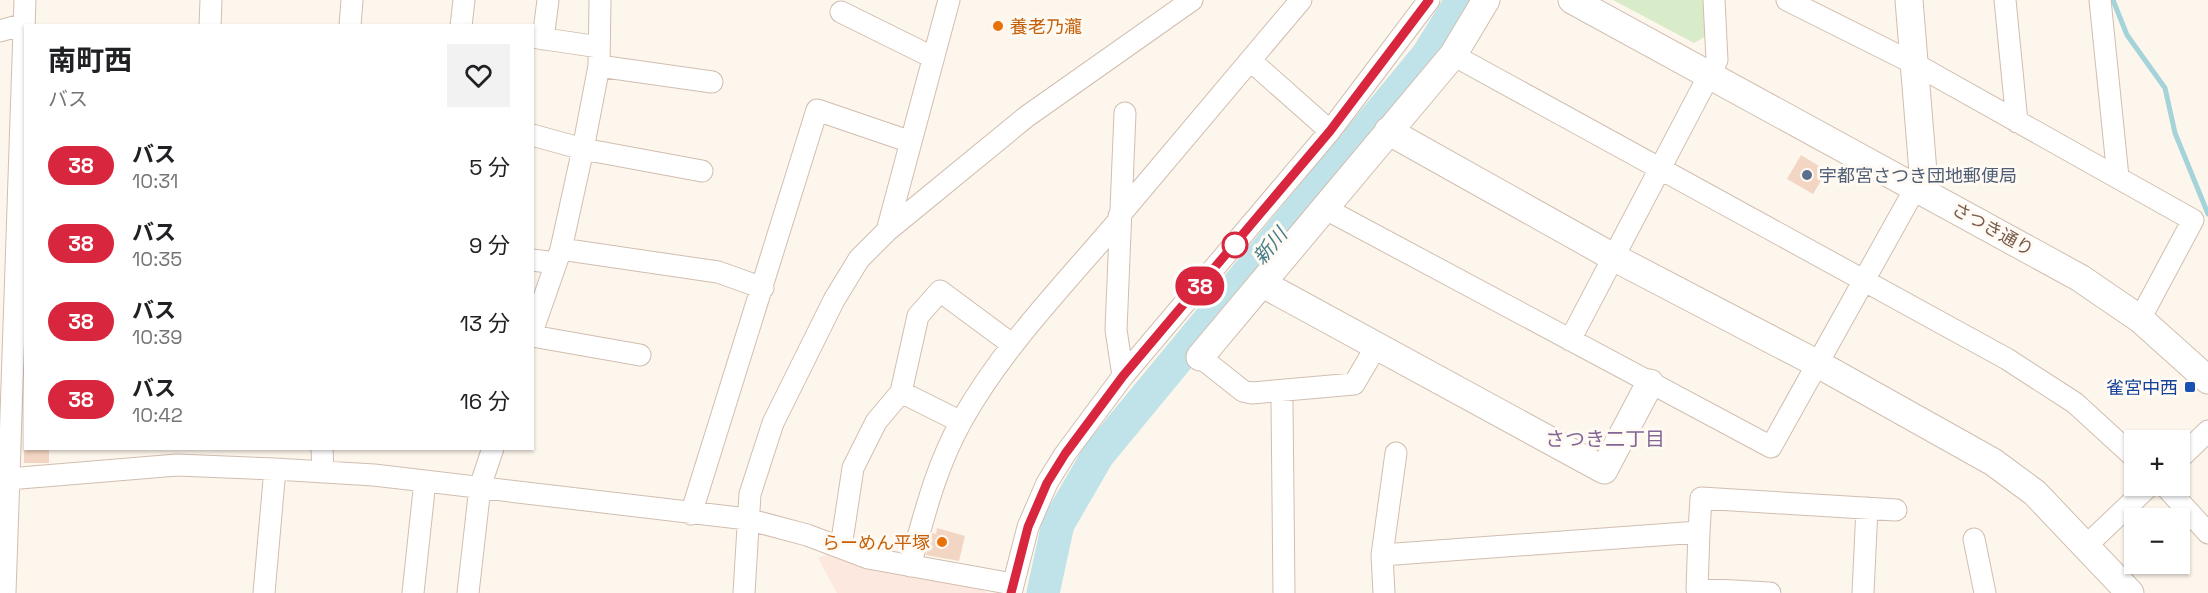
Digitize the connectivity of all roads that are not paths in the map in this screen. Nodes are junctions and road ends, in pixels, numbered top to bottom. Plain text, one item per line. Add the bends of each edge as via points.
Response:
1 (26, 0) edge
2 (211, 0) edge
3 (352, 0) edge
4 (464, 0) edge
5 (548, 0) edge
6 (600, 0) edge
7 (949, 0) edge
8 (1192, 0) edge
9 (1301, 0) edge
10 (1429, 0) edge
11 (1486, 0) edge
12 (1572, 0) edge
13 (1714, 0) edge
14 (1787, 0) edge
15 (1909, 0) edge
16 (2005, 0) edge
17 (2100, 0) edge
18 (1810, 6) edge
19 (841, 12) dead end
20 (24, 24) junction
21 (210, 24) edge
22 (350, 24) edge
23 (461, 24) edge
24 (0, 31) edge
25 (538, 38) edge
26 (1453, 55) junction
27 (599, 57) junction
28 (932, 57) junction
29 (1251, 61) junction
30 (1915, 64) junction
31 (1709, 74) junction
32 (712, 82) dead end
33 (1125, 113) dead end
34 (2017, 122) junction
35 (1330, 131) junction
36 (1388, 131) junction
37 (534, 136) edge
38 (911, 142) junction
39 (10, 145) edge
40 (583, 149) junction
41 (1659, 170) junction
42 (702, 171) dead end
43 (2118, 177) junction
44 (1916, 187) junction
45 (9, 192) edge
46 (1324, 208) junction
47 (1119, 218) junction
48 (887, 231) junction
49 (558, 256) junction
50 (1613, 257) junction
51 (534, 260) edge
52 (1864, 280) junction
53 (1263, 284) junction
54 (763, 288) junction
55 (2140, 318) junction
56 (20, 325) edge
57 (534, 328) edge
58 (534, 334) edge
59 (1570, 340) junction
60 (1013, 345) junction
61 (1377, 345) junction
62 (640, 355) dead end
63 (1200, 357) joint
64 (1818, 364) junction
65 (6, 371) edge
66 (1123, 376) junction
67 (2208, 380) edge
68 (1650, 383) junction
69 (901, 392) junction
70 (1282, 403) dead end
71 (961, 422) junction
72 (2208, 431) edge
73 (2124, 448) edge
74 (2190, 448) edge
75 (322, 450) edge
76 (492, 450) edge
77 (1396, 453) dead end
78 (275, 469) junction
79 (323, 472) junction
80 (8, 478) junction
81 (425, 481) junction
82 (480, 487) junction
83 (2138, 496) edge
84 (2173, 496) edge
85 (1867, 508) junction
86 (1896, 510) dead end
87 (691, 514) junction
88 (747, 519) junction
89 (1699, 532) junction
90 (2208, 533) edge
91 (1974, 539) dead end
92 (2087, 545) junction
93 (841, 547) junction
94 (1382, 555) junction
95 (3, 557) edge
96 (910, 566) junction
97 (1012, 589) edge
98 (5, 593) edge
99 (264, 593) edge
100 (412, 593) edge
101 (468, 593) edge
102 (744, 593) edge
103 (1284, 593) edge
104 (1384, 593) edge
105 (1770, 593) edge
106 (1863, 593) edge
107 (1985, 593) edge
108 (2130, 593) edge

1 - 20 street
2 - 21 street
3 - 22 street
4 - 23 street
5 - 25 street
6 - 27 street
7 - 28 street
8 - 48 street via 1026,117
9 - 29 street
10 - 35 street
11 - 26 street
12 - 31 street, さつき通り
13 - 31 street via 1717,60
14 - 18 street
15 - 30 street
16 - 34 street
17 - 43 street
18 - 30 street
19 - 28 street
20 - 24 street
20 - 39 street
25 - 27 street
26 - 36 street
26 - 41 street
27 - 32 street
27 - 40 street
28 - 38 street
29 - 35 street
29 - 47 street
30 - 34 street
30 - 44 street via 1923,172
31 - 41 street
31 - 44 street, さつき通り
33 - 47 street
34 - 43 street
35 - 66 street
36 - 46 street
36 - 50 street
37 - 40 street
38 - 48 street
38 - 54 street via 817,110
39 - 45 street
40 - 42 street
40 - 49 street
41 - 50 street
41 - 52 street
43 - 55 street via 2193,220
44 - 52 street
44 - 55 street, さつき通り via 2080,278
45 - 56 street
46 - 53 street
46 - 59 street
47 - 60 street
47 - 66 street via 1116,330
48 - 88 street via 859,259 809,347 773,423 750,494
49 - 51 street
49 - 54 street via 718,272
49 - 57 street
50 - 59 street
50 - 64 street
52 - 64 street
52 - 73 street via 2007,359 2075,403
53 - 61 street
53 - 63 street
54 - 87 street
55 - 67 street, さつき通り
56 - 65 street
58 - 62 street
59 - 68 street
60 - 69 street via 940,291 918,316
60 - 71 street
61 - 63 street via 1354,384 1252,393 1243,392
61 - 68 street via 1604,470
64 - 68 street via 1771,447
64 - 92 street via 1993,462 2035,493
65 - 80 street
66 - 97 street via 1047,483 1028,527
69 - 71 street
69 - 93 street via 876,422 853,468
70 - 103 street
71 - 96 street via 932,486
72 - 74 street
75 - 79 street
76 - 82 street
77 - 94 street
78 - 79 street
78 - 80 street via 177,465
78 - 99 street
79 - 81 street
80 - 95 street
81 - 82 street
81 - 100 street
82 - 87 street
82 - 101 street
83 - 92 street
84 - 90 street
85 - 86 street
85 - 89 street via 1701,498
85 - 106 street
87 - 88 street
88 - 93 street
88 - 102 street
89 - 94 street
89 - 105 street via 1697,589
91 - 107 street
92 - 108 street
93 - 96 street via 868,558
94 - 104 street
95 - 98 street
96 - 97 street

